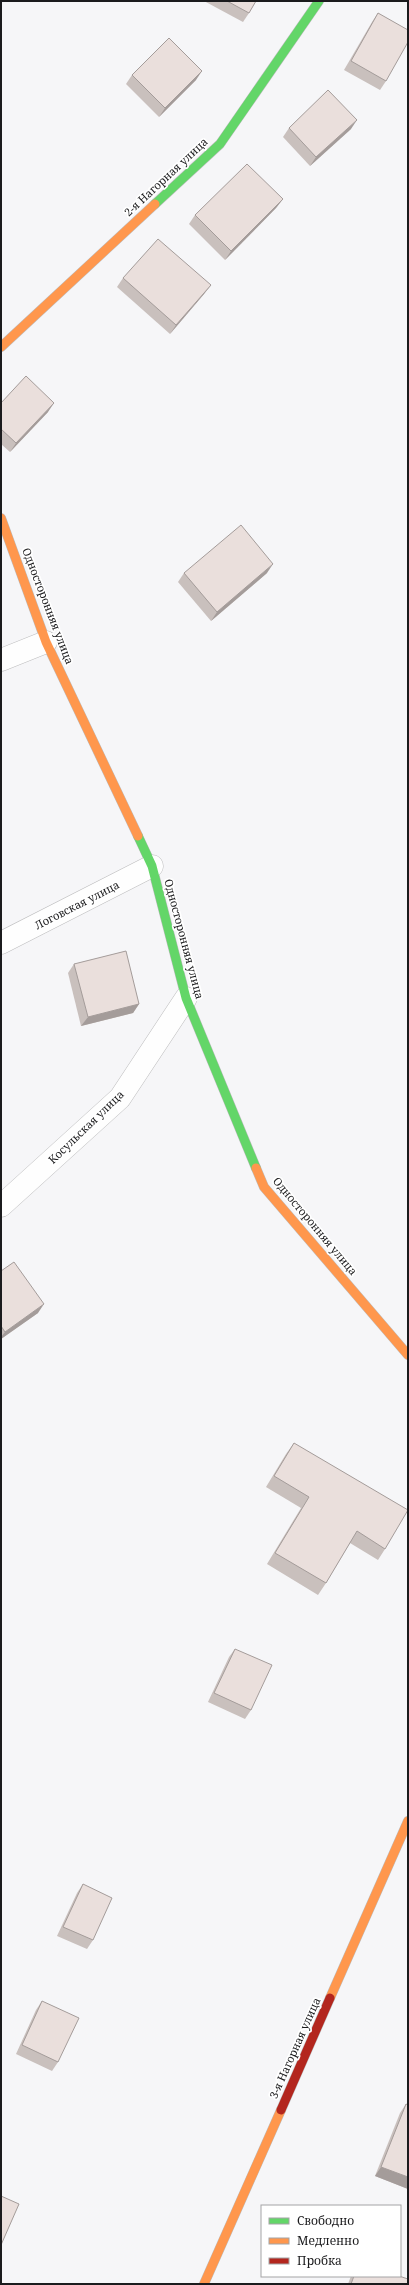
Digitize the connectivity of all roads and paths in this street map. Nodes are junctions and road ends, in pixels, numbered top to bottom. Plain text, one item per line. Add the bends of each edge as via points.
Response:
1 (319, 1) edge
2 (1, 347) edge
3 (1, 518) edge
4 (46, 642) junction
5 (1, 660) edge
6 (152, 866) junction
7 (1, 943) edge
8 (186, 998) junction
9 (1, 1206) edge
10 (408, 1355) edge
11 (408, 1821) edge
12 (204, 2284) edge

1 - 2 street, 2-я Нагорная улица via 220,144
3 - 4 street, Односторонняя улица
4 - 5 street
4 - 6 street, Односторонняя улица
6 - 7 street, Логовская улица
6 - 8 street, Односторонняя улица
8 - 9 street, Косульская улица via 120,1098
8 - 10 street, Односторонняя улица via 264,1187
11 - 12 street, 3-я Нагорная улица

